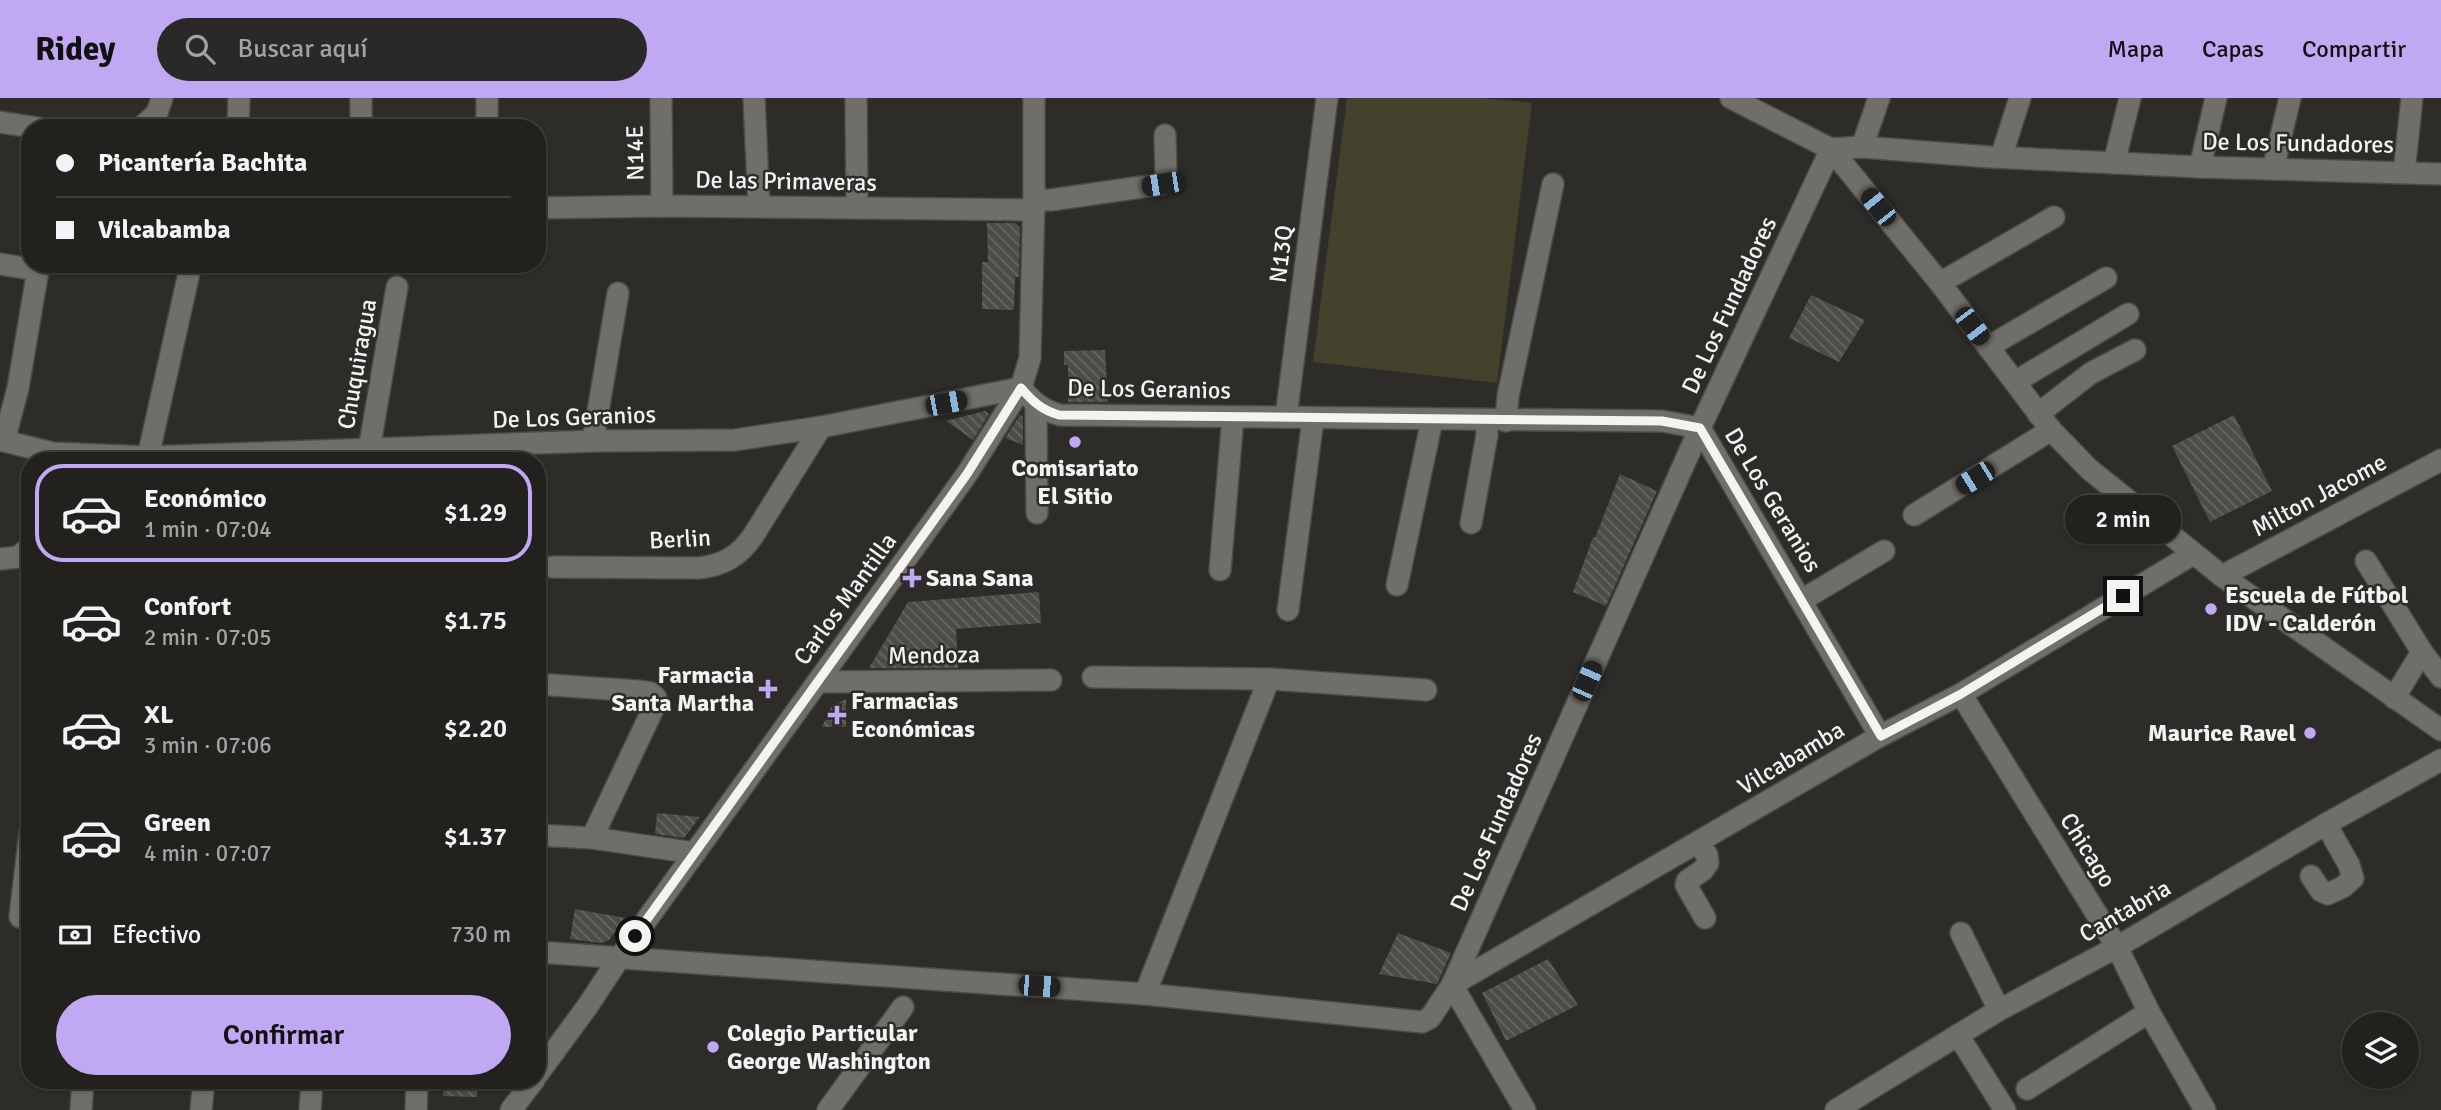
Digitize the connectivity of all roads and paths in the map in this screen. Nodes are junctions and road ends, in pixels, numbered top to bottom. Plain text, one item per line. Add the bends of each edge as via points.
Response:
1 (162, 98) edge
2 (239, 98) edge
3 (361, 98) edge
4 (487, 98) edge
5 (661, 98) edge
6 (754, 98) edge
7 (856, 98) edge
8 (1034, 98) edge
9 (1327, 98) edge
10 (1731, 98) edge
11 (1879, 98) edge
12 (2007, 98) edge
13 (2020, 98) edge
14 (2130, 98) edge
15 (2216, 98) edge
16 (2290, 98) edge
17 (2412, 98) edge
18 (151, 119) edge
19 (238, 119) edge
20 (360, 119) edge
21 (487, 119) edge
22 (0, 122) edge
23 (21, 125) edge
24 (1165, 135) dead end
25 (1862, 147) junction
26 (1831, 149) junction
27 (1996, 157) junction
28 (2114, 163) junction
29 (2200, 167) junction
30 (2273, 169) junction
31 (2404, 172) junction
32 (2441, 174) edge
33 (1553, 184) dead end
34 (1034, 205) junction
35 (662, 206) junction
36 (759, 207) junction
37 (546, 208) edge
38 (857, 208) junction
39 (2054, 217) dead end
40 (0, 264) edge
41 (21, 266) edge
42 (38, 273) edge
43 (189, 273) edge
44 (2106, 278) dead end
45 (1940, 284) junction
46 (397, 287) dead end
47 (618, 293) dead end
48 (2128, 314) dead end
49 (1988, 347) junction
50 (2135, 350) dead end
51 (2015, 382) junction
52 (1021, 388) junction
53 (1036, 405) junction
54 (1233, 417) junction
55 (1286, 417) junction
56 (1314, 419) junction
57 (1432, 420) junction
58 (1496, 421) junction
59 (2045, 422) junction
60 (821, 426) junction
61 (1700, 428) junction
62 (2, 440) edge
63 (593, 442) junction
64 (369, 450) junction
65 (39, 452) edge
66 (149, 452) edge
67 (341, 452) edge
68 (2441, 460) edge
69 (1037, 513) dead end
70 (1914, 515) dead end
71 (1471, 523) dead end
72 (1884, 551) dead end
73 (21, 554) edge
74 (2193, 554) junction
75 (0, 559) edge
76 (2366, 561) dead end
77 (553, 567) dead end
78 (1220, 570) dead end
79 (2222, 576) junction
80 (1397, 585) dead end
81 (1802, 600) junction
82 (1288, 610) dead end
83 (2422, 652) junction
84 (1093, 677) dead end
85 (2441, 677) edge
86 (1269, 679) junction
87 (1051, 680) dead end
88 (818, 682) junction
89 (546, 685) edge
90 (1426, 690) dead end
91 (1961, 694) junction
92 (2394, 698) junction
93 (2441, 730) edge
94 (1881, 736) junction
95 (2441, 760) edge
96 (2326, 824) junction
97 (546, 835) edge
98 (592, 838) junction
99 (1698, 844) junction
100 (695, 853) junction
101 (2311, 876) dead end
102 (21, 891) edge
103 (17, 917) edge
104 (1704, 918) dead end
105 (1961, 933) dead end
106 (2117, 947) junction
107 (546, 953) edge
108 (620, 957) junction
109 (1452, 985) junction
110 (1145, 994) junction
111 (903, 1007) dead end
112 (1999, 1010) junction
113 (2149, 1012) junction
114 (1958, 1035) junction
115 (546, 1063) edge
116 (82, 1089) edge
117 (203, 1089) edge
118 (311, 1089) edge
119 (417, 1089) edge
120 (527, 1089) edge
121 (2026, 1089) dead end
122 (1842, 1109) edge
123 (81, 1110) edge
124 (201, 1110) edge
125 (310, 1110) edge
126 (416, 1110) edge
127 (512, 1110) edge
128 (828, 1110) edge
129 (1525, 1110) edge
130 (2005, 1110) edge
131 (2205, 1110) edge

1 - 18 street
2 - 19 street
3 - 20 street
4 - 21 street
5 - 35 street, N14E
6 - 36 street
7 - 38 street
8 - 34 street, Carlos Mantilla
9 - 55 street, N13Q
10 - 26 street
11 - 25 street
12 - 27 street
13 - 27 street
14 - 28 street
15 - 29 street
16 - 30 street
17 - 31 street
22 - 23 street
24 - 34 street, De las Primaveras via 1166,176 1162,184
25 - 26 street, De Los Fundadores
25 - 27 street, De Los Fundadores
26 - 45 street
26 - 61 street, De Los Fundadores
27 - 28 street, De Los Fundadores
28 - 29 street, De Los Fundadores
29 - 30 street, De Los Fundadores
30 - 31 street, De Los Fundadores
31 - 32 street, De Los Fundadores
33 - 58 street via 1508,396
34 - 38 street, De las Primaveras
34 - 52 street, Carlos Mantilla via 1030,358
35 - 36 street, De las Primaveras
35 - 37 street, De las Primaveras
36 - 38 street, De las Primaveras
39 - 45 street
40 - 41 street
42 - 62 street via 18,388
43 - 66 street
44 - 49 street
45 - 49 street
46 - 64 street, Chuquiragua
47 - 63 street
48 - 51 street
49 - 51 street
50 - 59 street via 2091,373
51 - 59 street
52 - 53 street, De Los Geranios
52 - 60 street, De Los Geranios
52 - 88 street, Carlos Mantilla via 967,474
53 - 54 street, De Los Geranios via 1059,415
53 - 69 street
54 - 55 street, De Los Geranios
54 - 78 street
55 - 56 street, De Los Geranios
56 - 57 street, De Los Geranios
56 - 82 street
57 - 58 street, De Los Geranios
57 - 80 street
58 - 61 street, De Los Geranios via 1662,421
58 - 71 street via 1487,435
59 - 70 street
59 - 74 street via 2089,469
60 - 63 street, De Los Geranios via 735,440
60 - 77 street, Berlin via 744,550 731,560 699,568
61 - 81 street, De Los Geranios
61 - 109 street, De Los Fundadores
62 - 65 street, De Los Geranios
63 - 64 street, De Los Geranios
64 - 67 street, De Los Geranios
68 - 79 street, Milton Jacome
72 - 81 street
73 - 75 street
74 - 79 street
74 - 91 street, Vilcabamba
76 - 83 street
79 - 92 street
81 - 94 street, De Los Geranios
83 - 85 street
83 - 92 street
84 - 86 street
86 - 90 street
86 - 110 street
87 - 88 street, Mendoza
88 - 100 street, Carlos Mantilla
89 - 98 street via 651,692 656,698
91 - 94 street, Vilcabamba
91 - 106 street, Chicago
92 - 93 street
94 - 99 street, Vilcabamba
95 - 96 street, Cantabria
96 - 101 street via 2353,878 2328,894
96 - 106 street, Cantabria
97 - 98 street
98 - 100 street
99 - 104 street via 1708,863 1686,885
99 - 109 street, Vilcabamba
100 - 108 street, Carlos Mantilla
102 - 103 street
105 - 112 street
106 - 112 street, Cantabria
106 - 113 street, Chicago
107 - 108 street
108 - 110 street
108 - 115 street, Carlos Mantilla
109 - 110 street, De Los Fundadores via 1430,1018 1422,1022
109 - 129 street
111 - 128 street
112 - 114 street, Cantabria
113 - 121 street
113 - 131 street, Chicago
114 - 122 street, Cantabria
114 - 130 street
116 - 123 street
117 - 124 street
118 - 125 street
119 - 126 street
120 - 127 street

